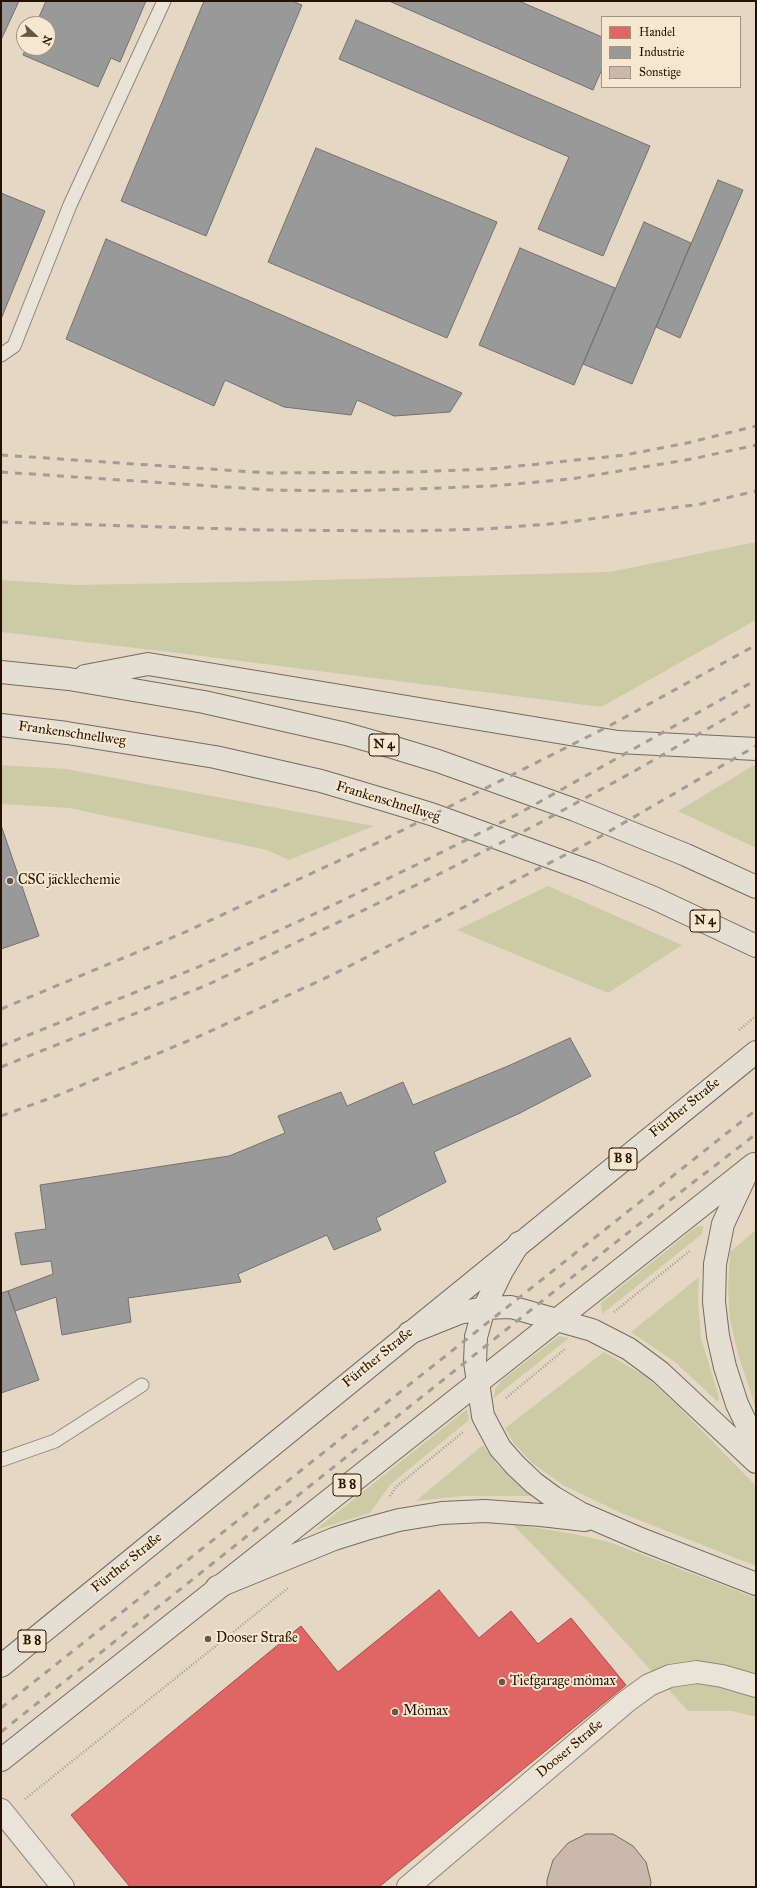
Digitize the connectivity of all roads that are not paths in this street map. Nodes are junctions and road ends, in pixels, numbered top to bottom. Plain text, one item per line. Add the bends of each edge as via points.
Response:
1 (164, 1) edge
2 (1, 355) edge
3 (1, 672) edge
4 (69, 679) junction
5 (1, 725) edge
6 (756, 749) edge
7 (756, 887) edge
8 (756, 946) edge
9 (756, 1052) edge
10 (752, 1165) edge
11 (519, 1243) junction
12 (484, 1308) junction
13 (557, 1319) junction
14 (408, 1333) junction
15 (477, 1382) junction
16 (142, 1385) dead end
17 (756, 1444) edge
18 (1, 1460) edge
19 (756, 1462) edge
20 (598, 1522) junction
21 (756, 1584) edge
22 (217, 1587) junction
23 (1, 1666) edge
24 (756, 1686) edge
25 (1, 1760) edge
26 (1, 1810) edge
27 (63, 1887) edge
28 (408, 1887) edge

1 - 2 lane via 70,205 14,346
3 - 4 main road
4 - 6 main road via 148,664 618,742
4 - 7 main road, N 4 via 204,702 338,732 400,749 507,784 575,810 686,855
5 - 8 main road, Frankenschnellweg / N 4 via 66,732 215,758 320,781 438,817 591,872 661,901
9 - 11 main road, Fürther Straße / B 8
10 - 13 main road, B 8
10 - 17 main road via 724,1224 715,1264 714,1302 725,1367 737,1404
11 - 12 main road
11 - 14 main road, Fürther Straße / B 8
12 - 13 main road via 511,1307
12 - 14 main road via 459,1313
12 - 15 main road via 476,1337
13 - 15 main road, B 8
13 - 19 main road via 598,1333 641,1357 682,1391
14 - 23 main road, Fürther Straße / B 8
15 - 20 main road via 483,1416 500,1448 514,1465 553,1497
15 - 22 main road, B 8
16 - 18 lane via 55,1441
20 - 21 main road
20 - 22 main road via 485,1511 423,1516 334,1539
22 - 25 main road, B 8
24 - 28 street, Dooser Straße via 697,1672 670,1676 649,1685
26 - 27 street

